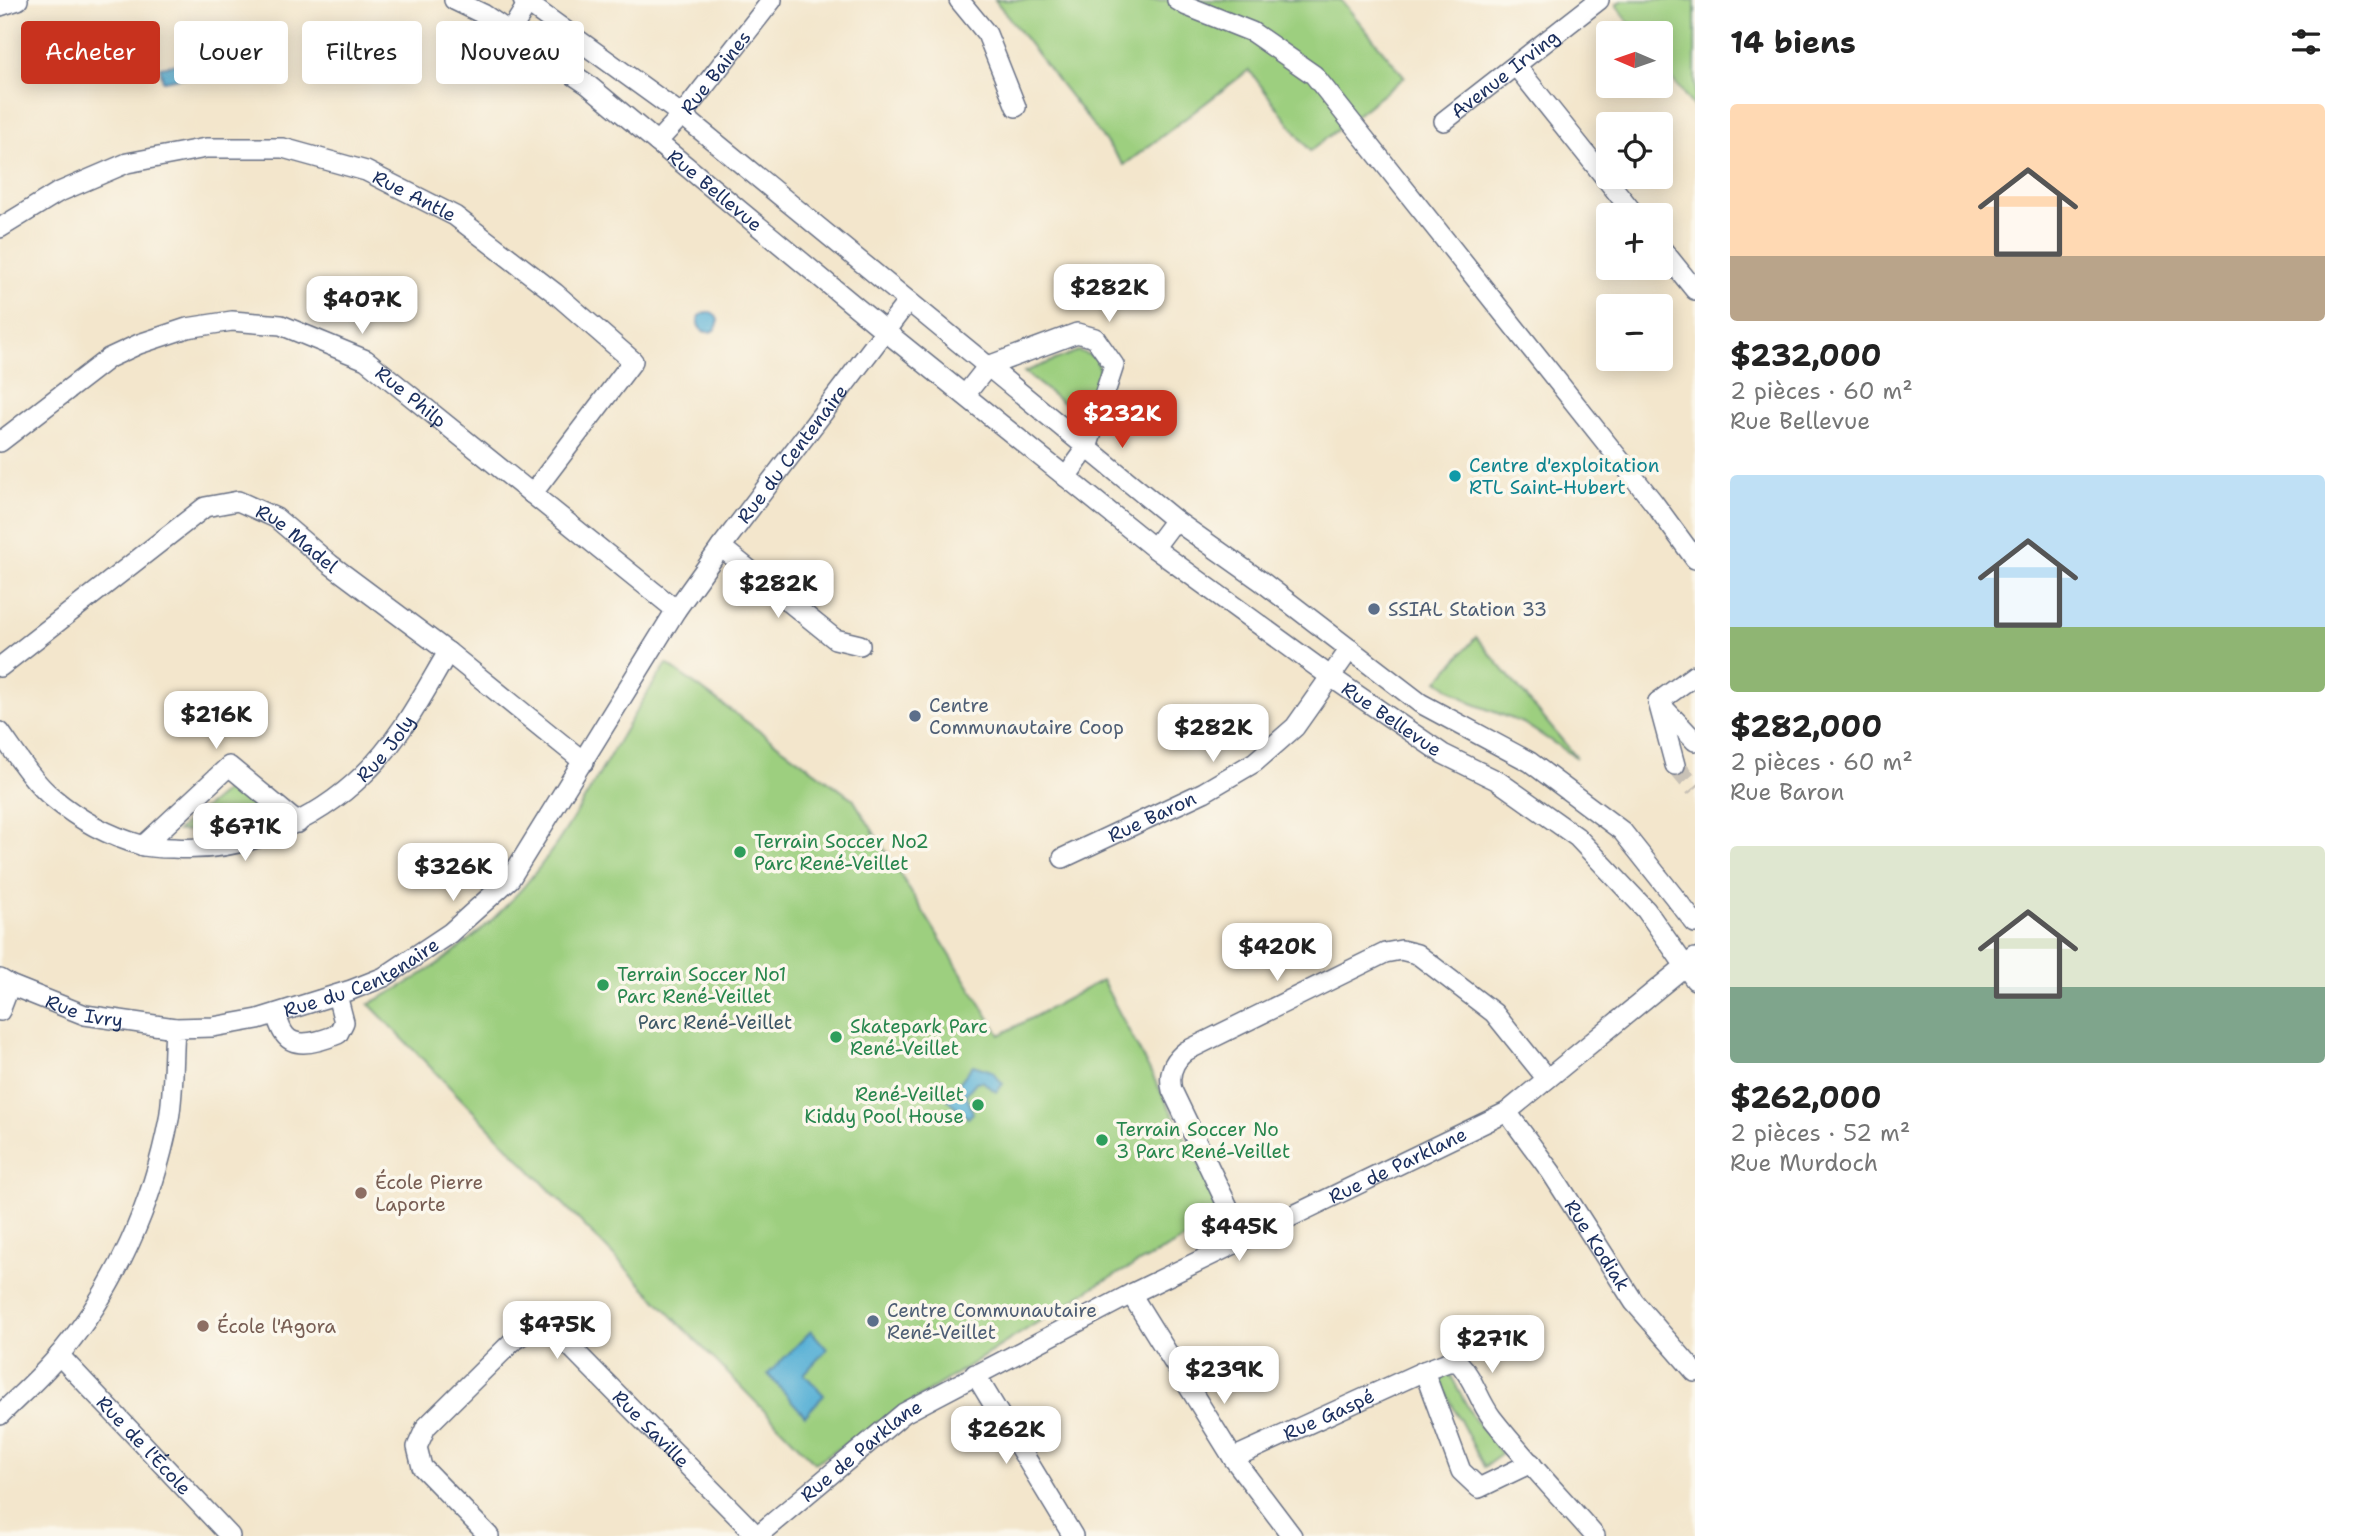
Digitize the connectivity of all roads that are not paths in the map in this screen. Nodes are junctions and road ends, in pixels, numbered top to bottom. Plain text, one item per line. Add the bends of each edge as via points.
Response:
1 (18, 0) edge
2 (454, 0) edge
3 (772, 0) edge
4 (960, 0) edge
5 (1177, 0) edge
6 (1599, 0) edge
7 (527, 1) edge
8 (0, 6) edge
9 (483, 6) edge
10 (499, 21) edge
11 (516, 21) edge
12 (1516, 66) junction
13 (584, 82) edge
14 (1016, 107) dead end
15 (682, 115) junction
16 (1444, 121) dead end
17 (657, 142) junction
18 (1625, 203) edge
19 (0, 228) edge
20 (1673, 263) edge
21 (1695, 290) edge
22 (908, 301) junction
23 (885, 331) junction
24 (988, 366) junction
25 (965, 395) junction
26 (0, 442) edge
27 (1087, 448) junction
28 (1066, 477) junction
29 (532, 494) junction
30 (1175, 520) junction
31 (721, 547) junction
32 (1154, 548) junction
33 (1695, 559) edge
34 (676, 610) junction
35 (860, 645) dead end
36 (1350, 649) junction
37 (448, 652) junction
38 (0, 667) edge
39 (1695, 674) edge
40 (1331, 677) junction
41 (1658, 702) junction
42 (0, 732) edge
43 (1695, 741) edge
44 (584, 762) junction
45 (1675, 765) tunnel mouth
46 (298, 823) junction
47 (143, 846) junction
48 (1063, 858) dead end
49 (1695, 923) edge
50 (1691, 968) edge
51 (5, 982) edge
52 (337, 995) junction
53 (0, 1011) edge
54 (276, 1014) junction
55 (175, 1028) junction
56 (1547, 1079) junction
57 (1507, 1112) junction
58 (1244, 1238) junction
59 (1130, 1294) junction
60 (59, 1355) junction
61 (1424, 1371) junction
62 (1695, 1372) edge
63 (975, 1374) junction
64 (0, 1415) edge
65 (1233, 1458) junction
66 (1531, 1463) junction
67 (230, 1536) edge
68 (489, 1536) edge
69 (757, 1536) edge
70 (1073, 1536) edge
71 (1292, 1536) edge
72 (1595, 1536) edge

1 - 8 street
2 - 9 street, Rue Bellevue
3 - 15 street, Rue Baines
4 - 14 street via 987,34
5 - 33 street via 1252,32 1314,75
6 - 12 street, Avenue Irving
7 - 11 street
7 - 15 street, Rue Bellevue
9 - 10 street, Rue Bellevue
12 - 16 street, Avenue Irving
12 - 18 street
13 - 17 street, Rue Bellevue
15 - 17 street, Rue Baines
15 - 22 street, Rue Bellevue
17 - 23 street, Rue Bellevue
19 - 29 street, Rue Antle via 57,192 127,163 206,148 283,148 366,171 433,204 545,285 633,361
20 - 21 street
22 - 23 street, Rue du Centenaire
22 - 24 street, Rue Bellevue
23 - 25 street, Rue Bellevue
23 - 31 street, Rue du Centenaire
24 - 25 street
24 - 27 street, Rue Bellevue
24 - 27 street via 1077,333 1095,338 1114,365
25 - 28 street, Rue Bellevue
26 - 29 street, Rue Philp via 109,358 139,344 187,328 232,321 281,325 366,359
27 - 28 street
27 - 30 street, Rue Bellevue
28 - 32 street, Rue Bellevue
29 - 34 street, Rue Philp
30 - 32 street
30 - 36 street, Rue Bellevue
31 - 34 street, Rue du Centenaire
31 - 35 street via 835,639
32 - 40 street, Rue Bellevue
34 - 44 street, Rue du Centenaire
36 - 40 street, Rue Baron
36 - 49 street, Rue Bellevue via 1420,703 1530,762 1622,831
37 - 38 street, Rue Madel via 276,518 238,500 205,507
37 - 44 street, Rue Madel
37 - 46 street, Rue Joly via 392,744 365,774
39 - 41 street
40 - 48 street, Rue Baron via 1295,727 1255,762 1204,792
40 - 50 street, Rue Bellevue via 1443,754 1498,781 1577,837 1646,910
41 - 43 street
41 - 45 street
42 - 47 street, Rue Joly via 51,797 96,828
44 - 52 street, Rue du Centenaire via 510,879 450,933 384,977
46 - 47 street, Rue Joly via 241,843 191,850
46 - 47 street via 229,766
50 - 56 street, Rue de Parklane
51 - 53 street
51 - 55 street, Rue Ivry via 85,1015
52 - 54 street, Rue du Centenaire
52 - 54 street via 344,1022 330,1038 309,1043 290,1040
54 - 55 street, Rue du Centenaire via 213,1027
55 - 60 street via 169,1116 144,1206 123,1258
56 - 57 street, Rue de Parklane
56 - 58 street via 1494,1013 1416,954 1404,950 1385,953 1186,1051 1173,1066 1171,1087
57 - 58 street, Rue de Parklane
57 - 62 street, Rue Kodiak via 1634,1302
58 - 59 street, Rue de Parklane
59 - 63 street, Rue de Parklane
59 - 65 street
60 - 64 street
60 - 67 street, Rue de l'École
61 - 65 street, Rue Gaspé
61 - 66 street, Rue Gaspé via 1458,1362 1468,1372 1488,1413
61 - 66 street via 1461,1471 1479,1488
63 - 69 street, Rue de Parklane via 904,1413
63 - 70 street
65 - 71 street
66 - 72 street, Rue Gaspé
68 - 69 street, Rue Saville via 422,1467 417,1447 426,1427 512,1342 531,1330 556,1332

